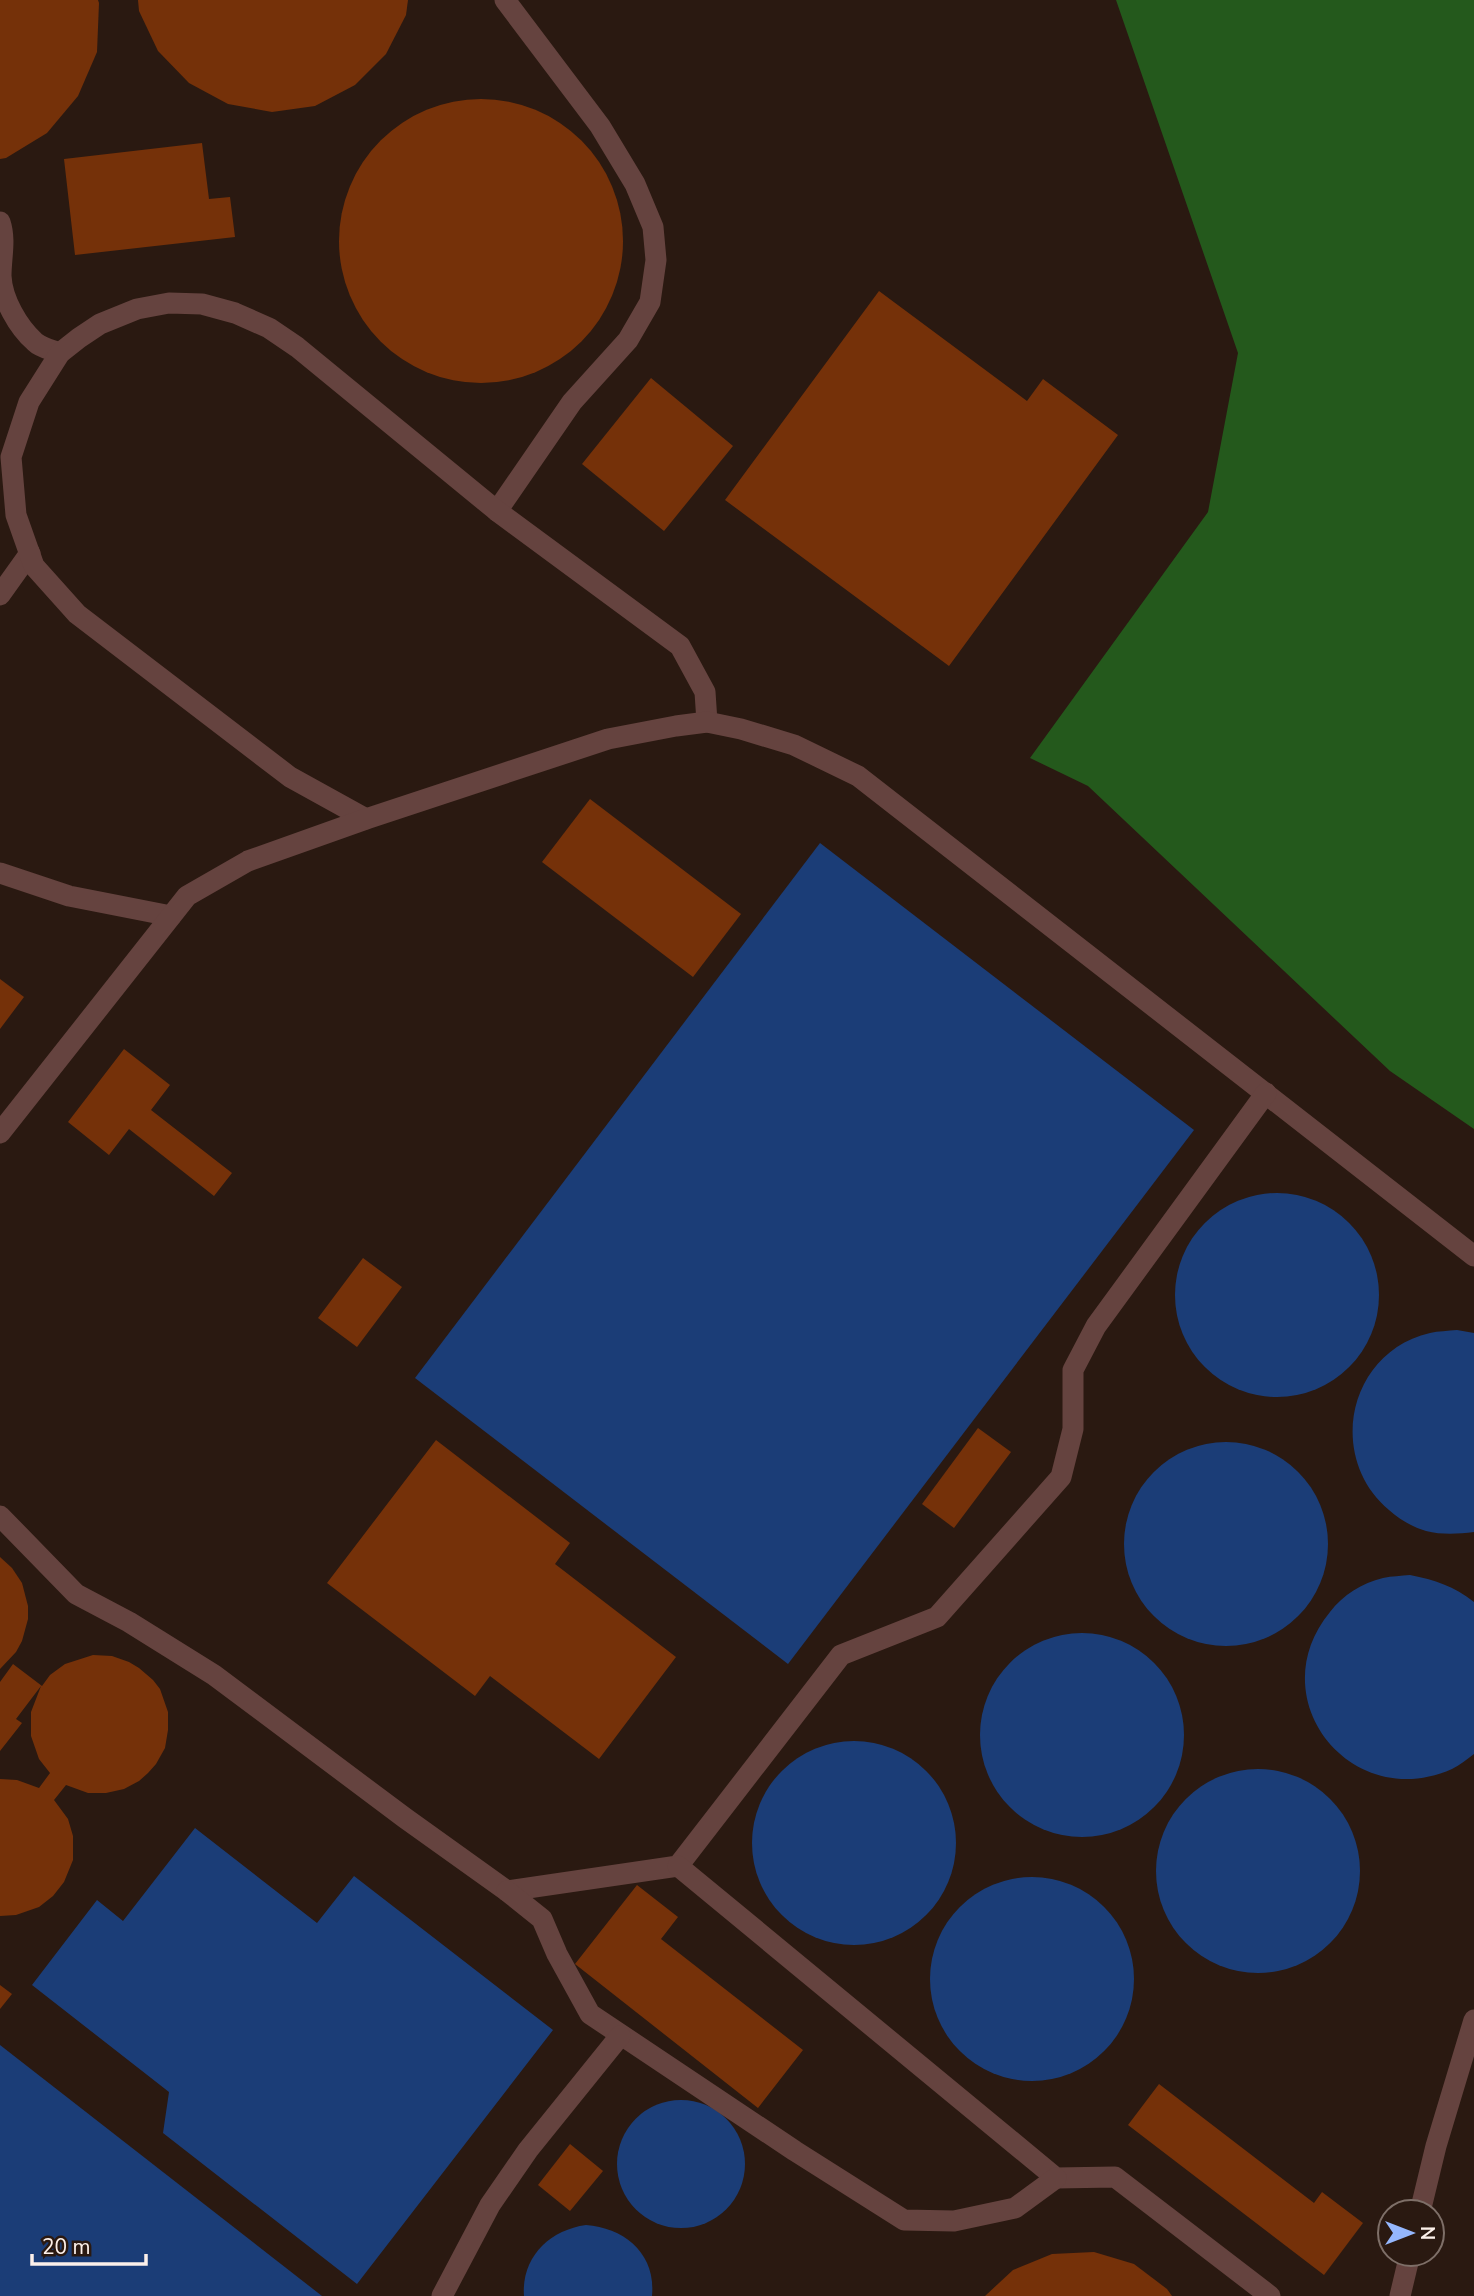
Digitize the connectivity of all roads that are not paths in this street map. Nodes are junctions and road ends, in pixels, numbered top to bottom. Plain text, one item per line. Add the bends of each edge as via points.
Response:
1 (505, 0) edge
2 (0, 222) edge
3 (60, 353) junction
4 (497, 511) junction
5 (30, 553) junction
6 (0, 595) edge
7 (706, 722) junction
8 (366, 819) junction
9 (0, 873) edge
10 (172, 916) junction
11 (1266, 1093) junction
12 (0, 1133) edge
13 (1474, 1256) edge
14 (0, 1516) edge
15 (678, 1866) junction
16 (507, 1891) junction
17 (1474, 2020) edge
18 (620, 2036) junction
19 (1056, 2178) junction
20 (1423, 2198) edge
21 (1407, 2268) edge
22 (442, 2296) edge
23 (1270, 2296) edge
24 (1400, 2296) edge

1 - 4 lane via 600,126 635,184 653,227 656,260 650,302 628,340 572,402
2 - 3 lane via 6,299 37,344
3 - 4 lane via 100,324 138,309 169,303 202,304 235,313 269,327 297,347
3 - 5 lane via 29,402 11,457 16,515
4 - 7 lane via 680,646 705,692
5 - 6 lane
5 - 8 lane via 34,566 77,614 290,777
7 - 8 lane via 608,739
7 - 11 lane via 793,745 858,776
8 - 10 lane via 248,860 187,896
9 - 10 lane via 69,896
10 - 12 lane
11 - 13 lane
11 - 15 lane via 1096,1326 1073,1370 1073,1429 1061,1477 937,1617 841,1655
14 - 16 lane via 76,1594 214,1675
15 - 16 lane
15 - 19 lane
16 - 18 lane via 542,1919 590,2014
17 - 20 lane
18 - 19 lane via 904,2220 954,2221 1015,2208
18 - 22 lane via 528,2150 498,2194
19 - 23 lane via 1115,2177
21 - 24 lane

